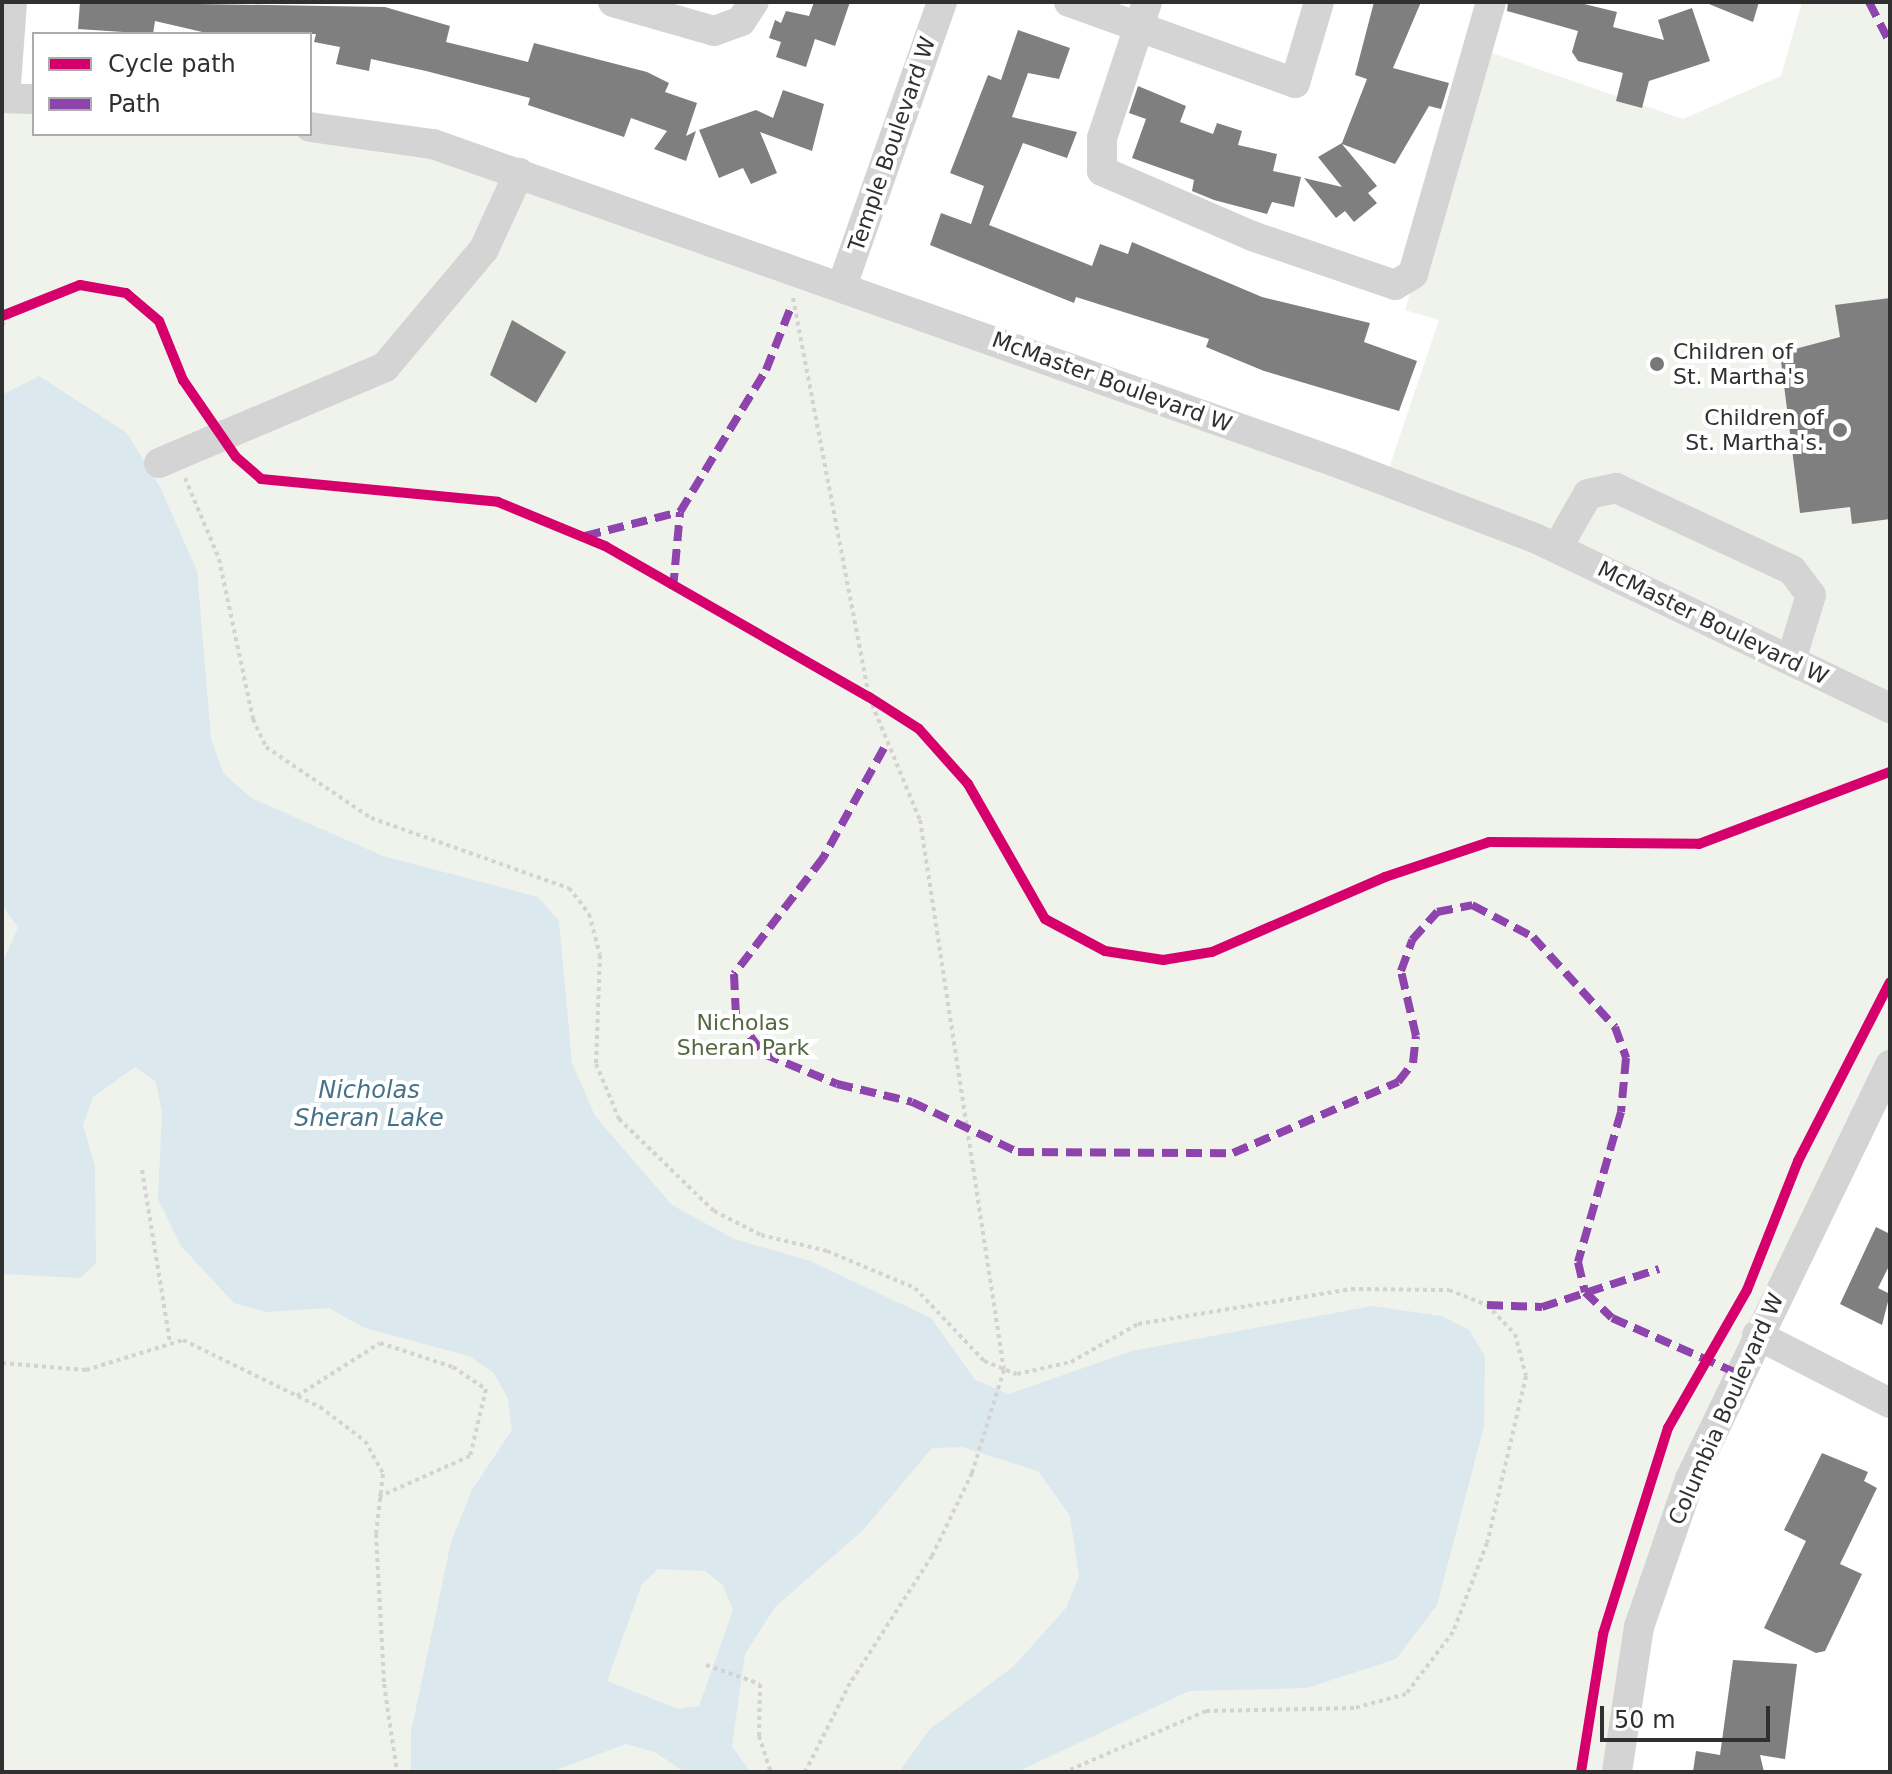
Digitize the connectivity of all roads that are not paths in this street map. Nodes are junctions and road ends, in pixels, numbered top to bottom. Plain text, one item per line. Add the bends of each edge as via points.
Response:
1 (12, 2) edge
2 (613, 2) edge
3 (754, 2) edge
4 (942, 2) edge
5 (1069, 2) edge
6 (1319, 2) edge
7 (1491, 2) edge
8 (1143, 14) edge
9 (14, 98) edge
10 (312, 127) edge
11 (519, 173) junction
12 (842, 286) junction
13 (167, 460) road end
14 (1557, 548) junction
15 (1791, 660) junction
16 (1890, 708) edge
17 (1890, 1065) edge
18 (1757, 1335) junction
19 (1890, 1403) edge
20 (1617, 1772) edge

1 - 9 street
2 - 3 street via 714,31 741,21
4 - 12 street, Temple Boulevard W
5 - 8 street
6 - 8 street via 1295,83
7 - 8 street via 1413,274 1395,285 1252,236 1102,171 1102,138
10 - 11 street, McMaster Boulevard W via 433,144
11 - 12 street, McMaster Boulevard W
11 - 13 street via 484,249 385,367
12 - 14 street, McMaster Boulevard W
14 - 15 street, McMaster Boulevard W
14 - 15 street via 1580,503 1599,486 1778,564 1811,595
15 - 16 street, McMaster Boulevard W
17 - 18 street, Columbia Boulevard W
18 - 19 street
18 - 20 street, Columbia Boulevard W via 1659,1564 1639,1627

